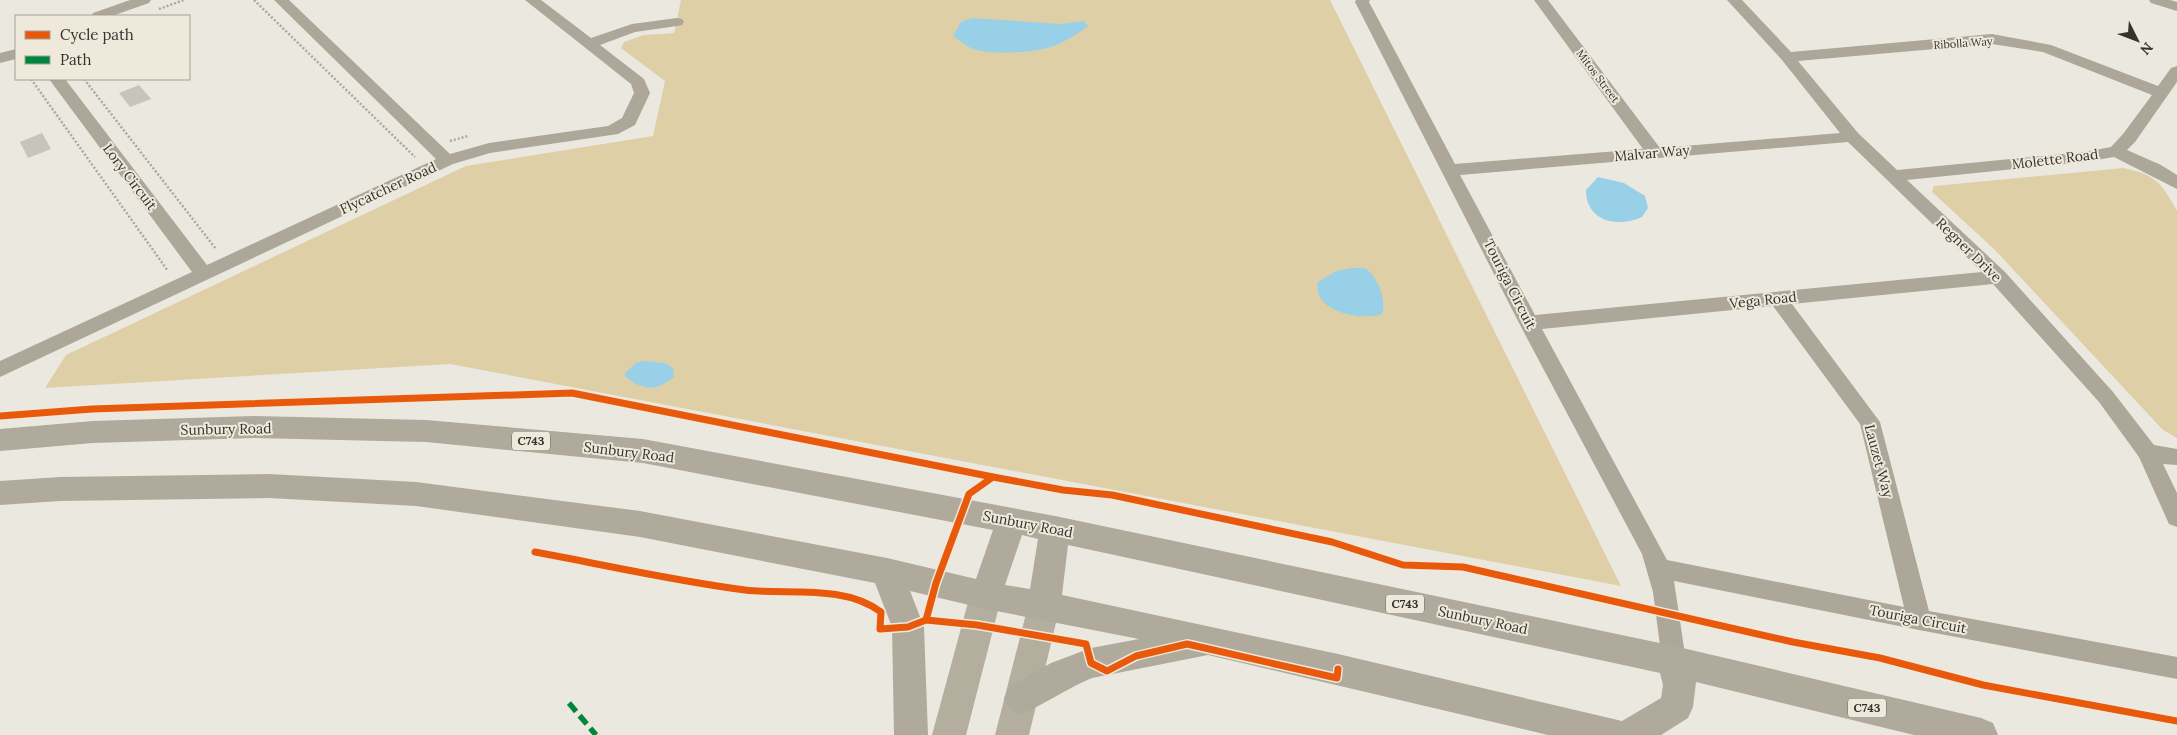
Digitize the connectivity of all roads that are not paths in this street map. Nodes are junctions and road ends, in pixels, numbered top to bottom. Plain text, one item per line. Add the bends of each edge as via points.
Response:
1 (281, 0) edge
2 (532, 0) edge
3 (1363, 0) edge
4 (1541, 0) edge
5 (1734, 0) edge
6 (2156, 0) edge
7 (140, 1) edge
8 (2177, 7) edge
9 (101, 15) edge
10 (677, 22) dead end
11 (590, 44) junction
12 (15, 54) edge
13 (1787, 57) junction
14 (0, 58) edge
15 (2177, 71) edge
16 (59, 80) edge
17 (2162, 93) junction
18 (1852, 137) junction
19 (2116, 151) junction
20 (1655, 153) junction
21 (447, 160) junction
22 (1451, 170) junction
23 (1892, 176) junction
24 (2177, 183) edge
25 (204, 274) junction
26 (1998, 277) junction
27 (1778, 299) junction
28 (1529, 323) junction
29 (0, 370) edge
30 (0, 440) edge
31 (2148, 453) junction
32 (2177, 457) edge
33 (0, 493) edge
34 (2177, 518) edge
35 (1011, 521) junction
36 (1055, 529) junction
37 (1659, 568) junction
38 (887, 572) junction
39 (986, 595) junction
40 (1044, 606) junction
41 (1919, 620) junction
42 (1211, 640) junction
43 (1674, 661) junction
44 (2177, 668) edge
45 (1021, 698) junction
46 (910, 735) edge
47 (949, 735) edge
48 (1012, 735) edge
49 (1618, 735) edge
50 (1630, 735) edge
51 (1981, 735) edge

1 - 21 street
2 - 11 street, Flycatcher Road
3 - 22 street, Touriga Circuit
4 - 20 street, Mitos Street
5 - 13 street, Regner Drive
6 - 8 street
7 - 9 street
10 - 11 street via 632,28
11 - 21 street, Flycatcher Road via 638,82 642,92 629,121 612,130 489,148
12 - 14 street
13 - 17 street, Ribolla Way via 1992,39 2046,48
13 - 18 street, Regner Drive
15 - 17 street, Molette Road
16 - 25 street, Lory Circuit
17 - 19 street, Molette Road
18 - 20 street, Malvar Way
18 - 23 street, Regner Drive
19 - 23 street, Molette Road
19 - 24 street
20 - 22 street, Malvar Way
21 - 25 street, Flycatcher Road
22 - 28 street, Touriga Circuit
23 - 26 street, Regner Drive
25 - 29 street, Flycatcher Road
26 - 27 street, Vega Road
26 - 31 street, Regner Drive via 2106,397
27 - 28 street, Vega Road
27 - 41 street, Lauzet Way via 1870,422
28 - 37 street, Touriga Circuit
30 - 35 main road, Sunbury Road / C743 via 93,432 254,427 426,431 642,451
31 - 32 street
31 - 34 street, Regner Drive
33 - 38 main road via 269,486 416,494 640,524
35 - 36 main road, Sunbury Road / C743
35 - 39 main road
36 - 40 main road
36 - 43 main road, Sunbury Road / C743
37 - 41 street, Touriga Circuit
37 - 43 street, Touriga Circuit via 1669,613
38 - 39 main road
38 - 46 main road via 908,627
39 - 40 main road
39 - 47 main road
40 - 42 main road
40 - 45 main road
41 - 44 street, Touriga Circuit
42 - 45 main road via 1091,662
42 - 49 main road
43 - 50 main road via 1680,685 1676,707
43 - 51 main road, Sunbury Road / C743
45 - 48 main road

